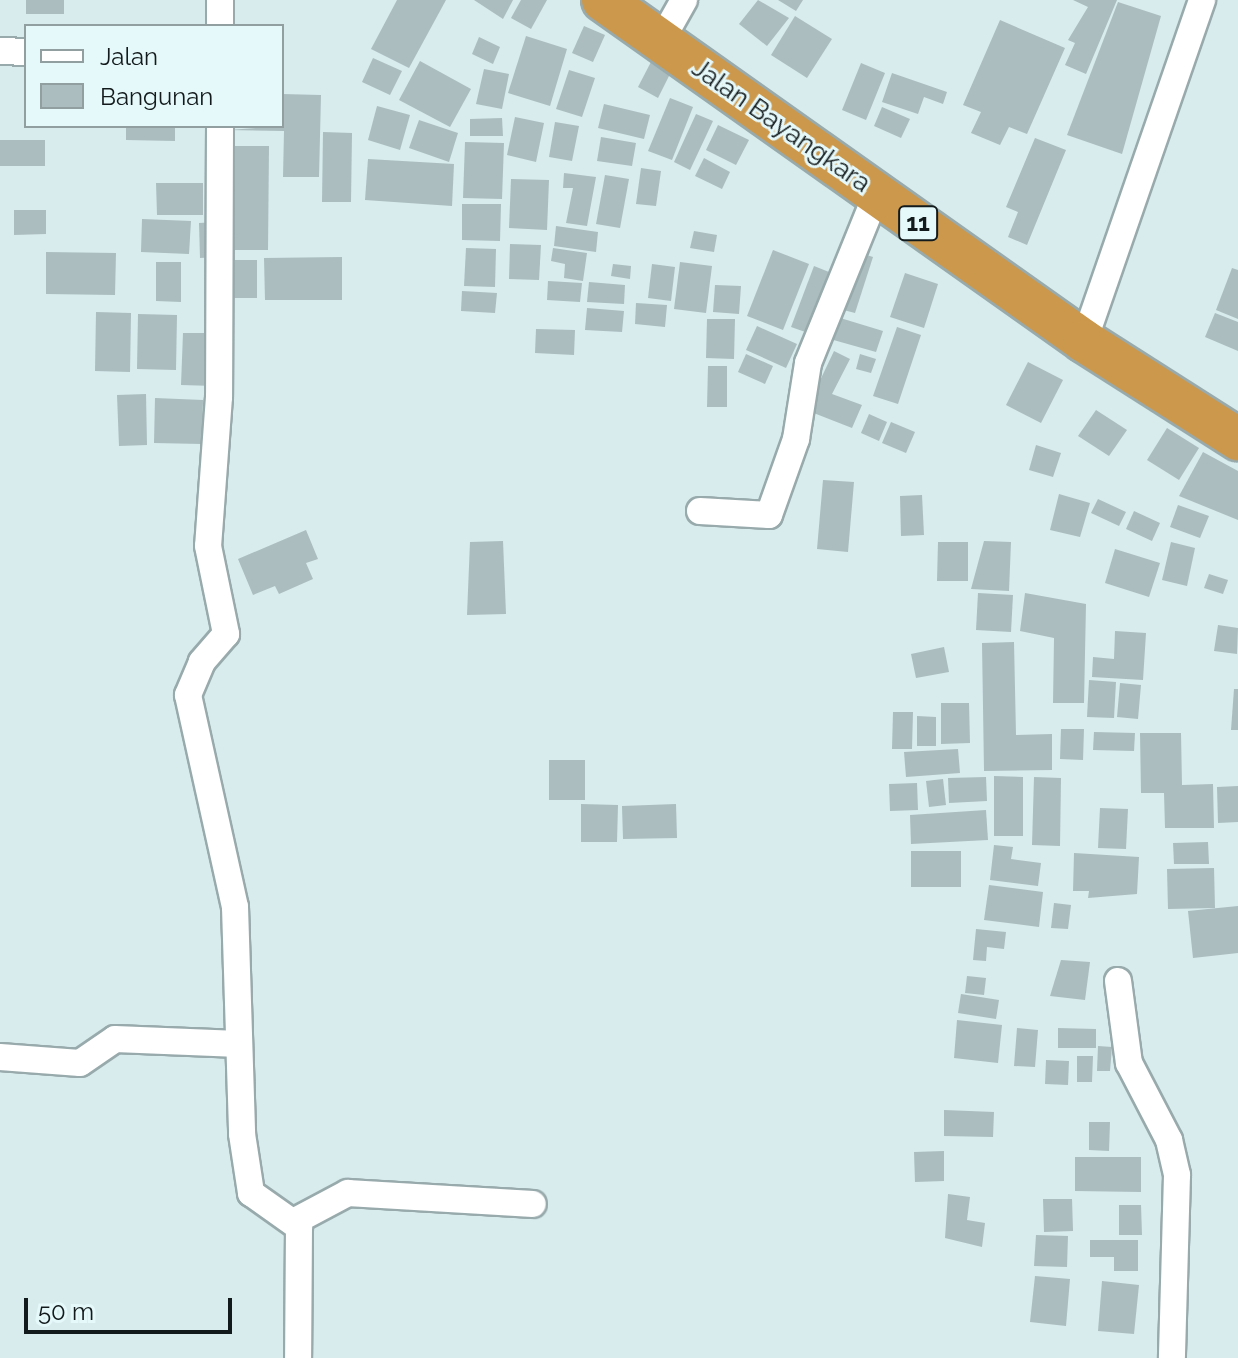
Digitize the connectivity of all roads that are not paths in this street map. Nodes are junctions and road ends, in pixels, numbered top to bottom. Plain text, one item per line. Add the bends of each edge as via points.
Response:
1 (220, 0) edge
2 (603, 0) edge
3 (684, 0) edge
4 (1202, 0) edge
5 (220, 24) edge
6 (661, 41) junction
7 (0, 51) edge
8 (24, 52) edge
9 (220, 128) edge
10 (877, 193) junction
11 (1084, 341) junction
12 (1238, 439) edge
13 (700, 511) dead end
14 (1118, 981) dead end
15 (239, 1044) junction
16 (0, 1057) edge
17 (533, 1204) dead end
18 (297, 1220) junction
19 (298, 1358) edge
20 (1172, 1358) edge

1 - 5 street
2 - 6 highway, Jalan Bayangkara / 11
3 - 6 street
4 - 11 street
6 - 10 highway, Jalan Bayangkara / 11
7 - 8 street
9 - 15 street via 219,426 208,546 226,634 202,662 188,695 235,907
10 - 11 highway, Jalan Bayangkara / 11
10 - 13 street via 808,363 796,439 769,515
11 - 12 highway, Jalan Bayangkara / 11
14 - 20 street via 1129,1063 1169,1140 1177,1175
15 - 16 street via 115,1039 80,1063
15 - 18 street via 251,1193 257,1204
17 - 18 street via 348,1193
18 - 19 street

